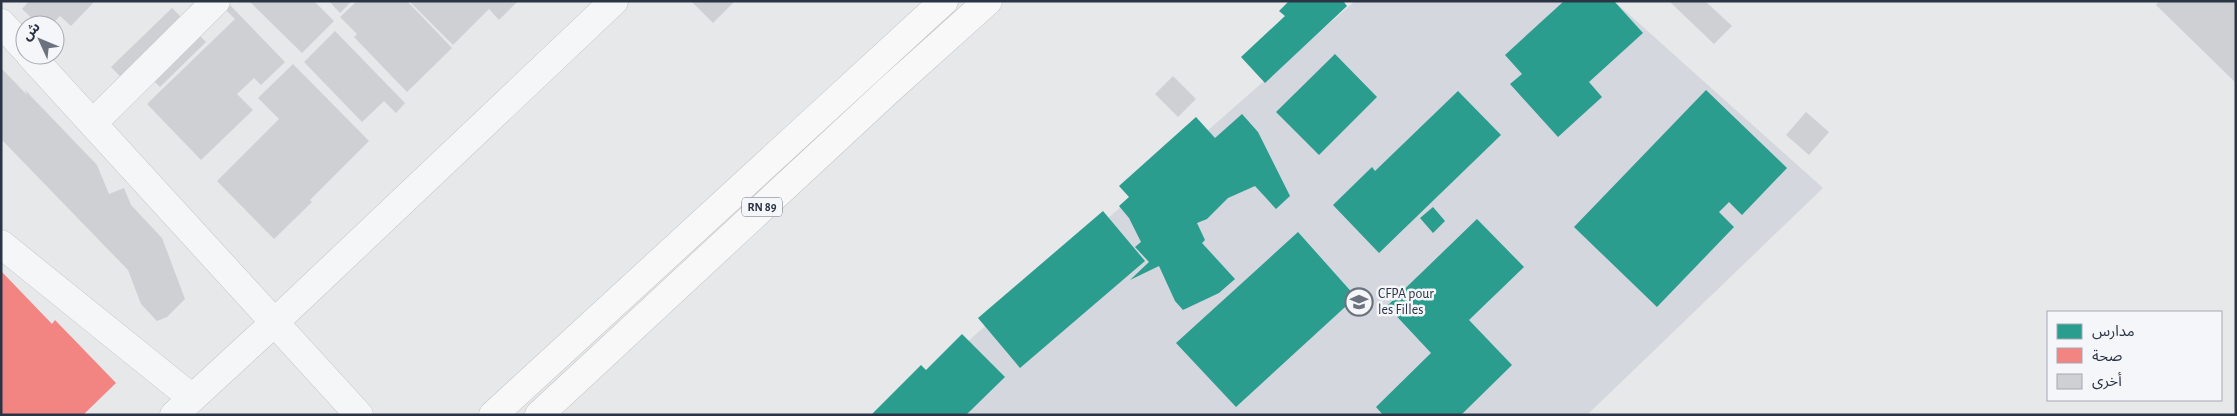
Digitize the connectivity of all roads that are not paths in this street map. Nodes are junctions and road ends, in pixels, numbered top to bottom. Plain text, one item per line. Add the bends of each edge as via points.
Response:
1 (216, 1) edge
2 (614, 1) edge
3 (944, 1) edge
4 (988, 1) edge
5 (1, 23) edge
6 (15, 38) edge
7 (39, 65) edge
8 (92, 123) junction
9 (1, 244) edge
10 (275, 322) junction
11 (183, 406) edge
12 (359, 415) edge
13 (493, 415) edge
14 (539, 415) edge

1 - 8 street
2 - 10 street
3 - 13 main road
4 - 14 main road, RN 89
5 - 6 street
7 - 8 street
8 - 10 street
9 - 11 street
10 - 11 street
10 - 12 street

